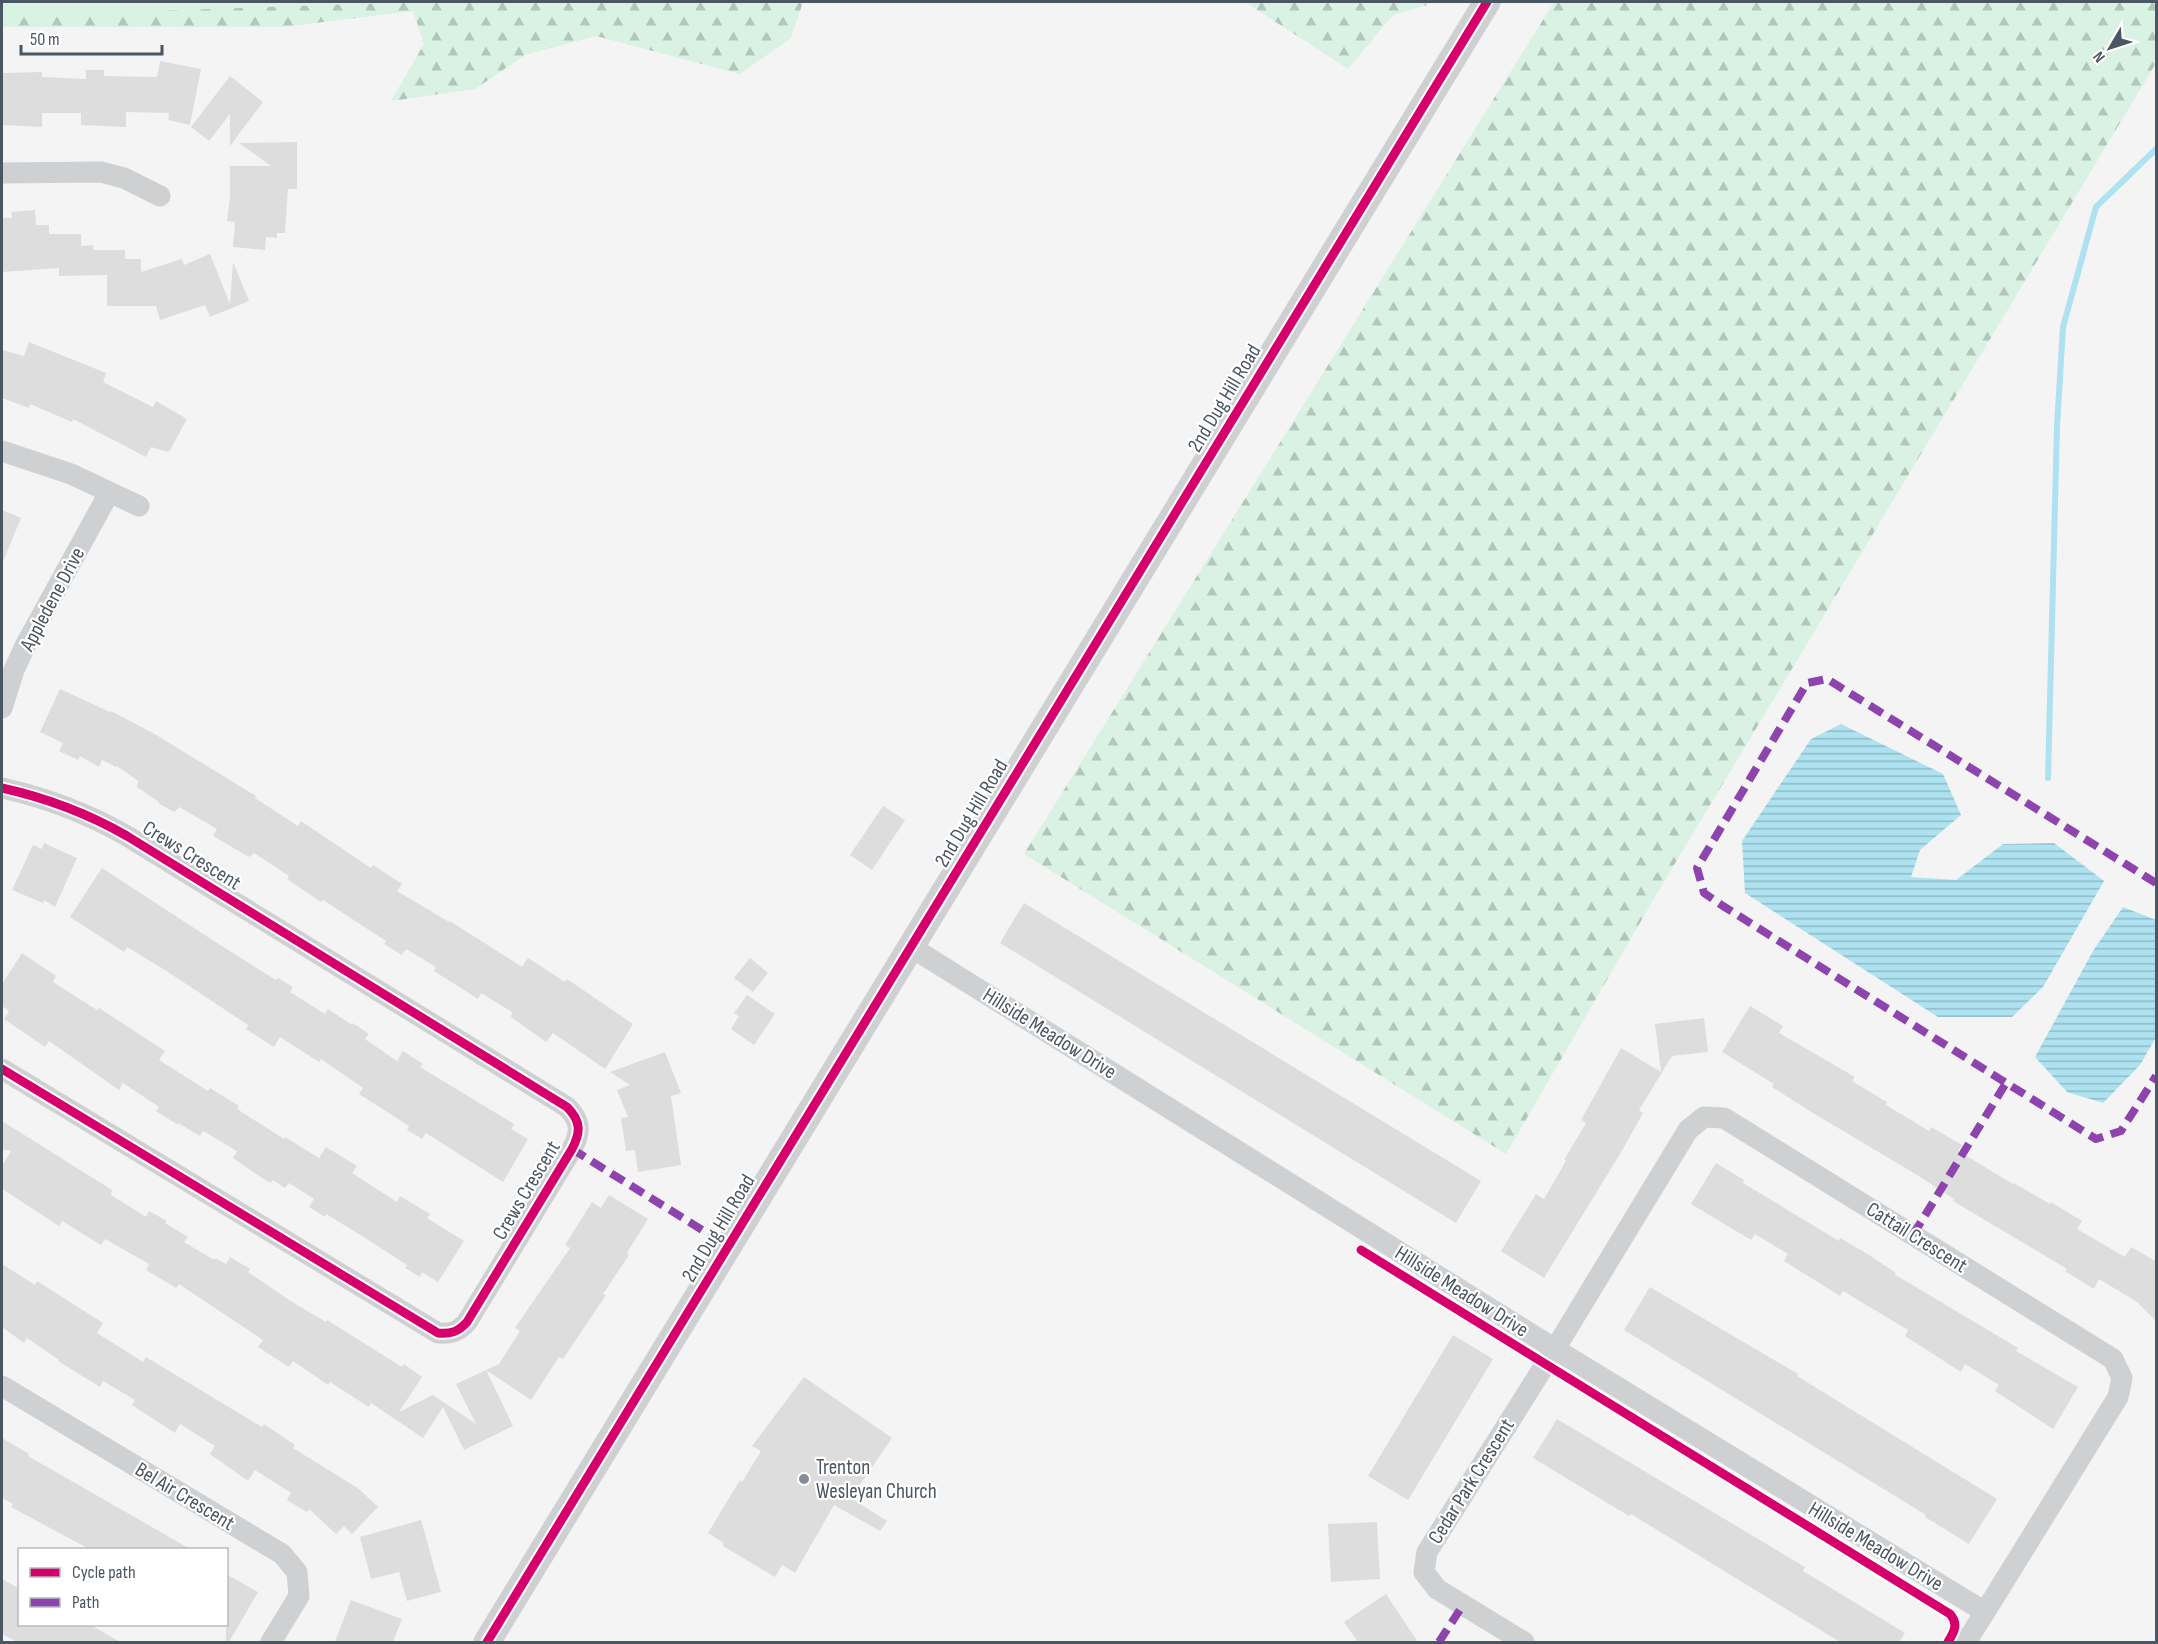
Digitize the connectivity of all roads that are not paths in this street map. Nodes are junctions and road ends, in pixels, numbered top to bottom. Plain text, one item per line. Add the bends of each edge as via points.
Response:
1 (1487, 2) edge
2 (2, 173) edge
3 (160, 196) dead end
4 (2, 452) edge
5 (109, 493) junction
6 (139, 506) dead end
7 (2, 708) edge
8 (2, 788) edge
9 (911, 946) junction
10 (2, 1070) edge
11 (1555, 1349) junction
12 (2, 1386) edge
13 (1985, 1612) junction
14 (271, 1642) edge
15 (487, 1642) edge
16 (1524, 1642) edge
17 (1966, 1642) edge

1 - 9 street, 2nd Dug Hill Road
2 - 3 street via 101,172 124,178
4 - 5 street via 71,474
5 - 6 street
5 - 7 street, Appledene Drive via 26,644
8 - 10 street, Crews Crescent via 70,807 127,836 567,1107 577,1116 580,1127 572,1149 467,1322 454,1333 438,1333
9 - 11 street, Hillside Meadow Drive
9 - 15 street, 2nd Dug Hill Road
11 - 13 street, Hillside Meadow Drive
11 - 13 street, Cattail Crescent via 1688,1130 1704,1117 1724,1118 2113,1359 2122,1378 2118,1398
11 - 16 street, Cedar Park Crescent via 1427,1552 1424,1572 1437,1589
12 - 14 street, Bel Air Crescent via 282,1554 297,1572 299,1596
13 - 17 street

